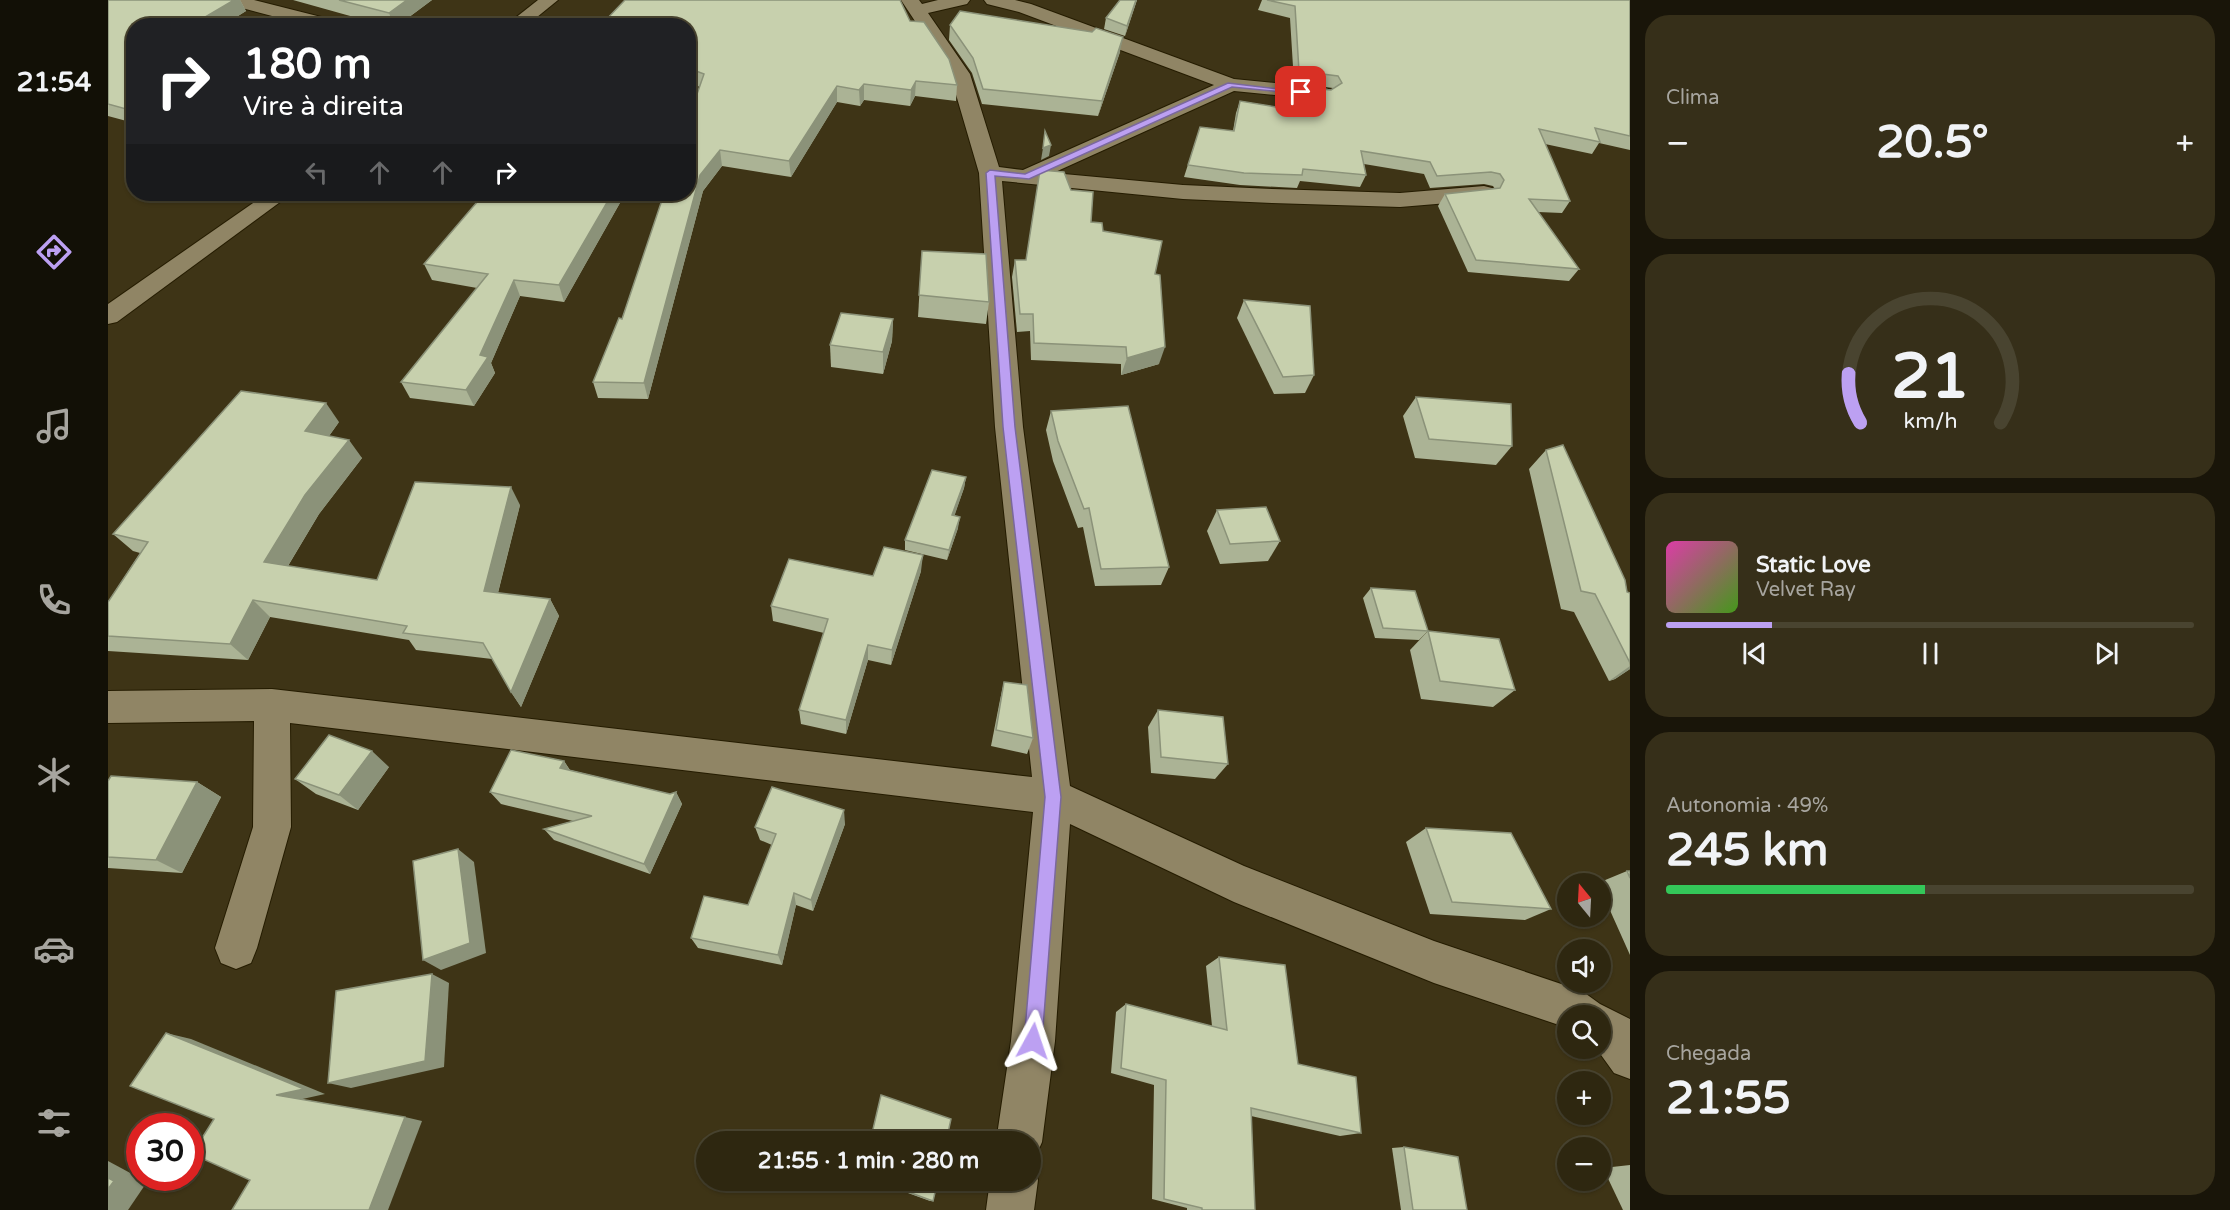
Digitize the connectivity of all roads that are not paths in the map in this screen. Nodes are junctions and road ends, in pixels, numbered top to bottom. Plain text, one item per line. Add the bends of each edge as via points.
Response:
1 (233, 0) edge
2 (549, 0) edge
3 (961, 0) edge
4 (993, 0) edge
5 (914, 5) edge
6 (303, 18) edge
7 (525, 18) edge
8 (1231, 85) junction
9 (1324, 94) edge
10 (990, 173) junction
11 (1026, 177) junction
12 (1484, 193) edge
13 (270, 201) edge
14 (108, 316) edge
15 (272, 705) junction
16 (108, 707) edge
17 (1053, 797) junction
18 (236, 948) dead end
19 (1564, 1005) edge
20 (1611, 1033) edge
21 (1630, 1057) edge
22 (1021, 1131) edge
23 (1013, 1191) edge
24 (1010, 1210) edge

1 - 6 street
2 - 7 street
3 - 5 street
4 - 8 street via 1025,8
5 - 10 street via 960,74
8 - 9 street
8 - 11 street
10 - 11 street
10 - 17 street via 1009,427
11 - 12 street via 1272,196 1400,200
13 - 14 street
15 - 16 street
15 - 17 street
15 - 18 street via 272,828
17 - 19 street via 1234,882 1434,962
17 - 22 street via 1033,1041
20 - 21 street
23 - 24 street

